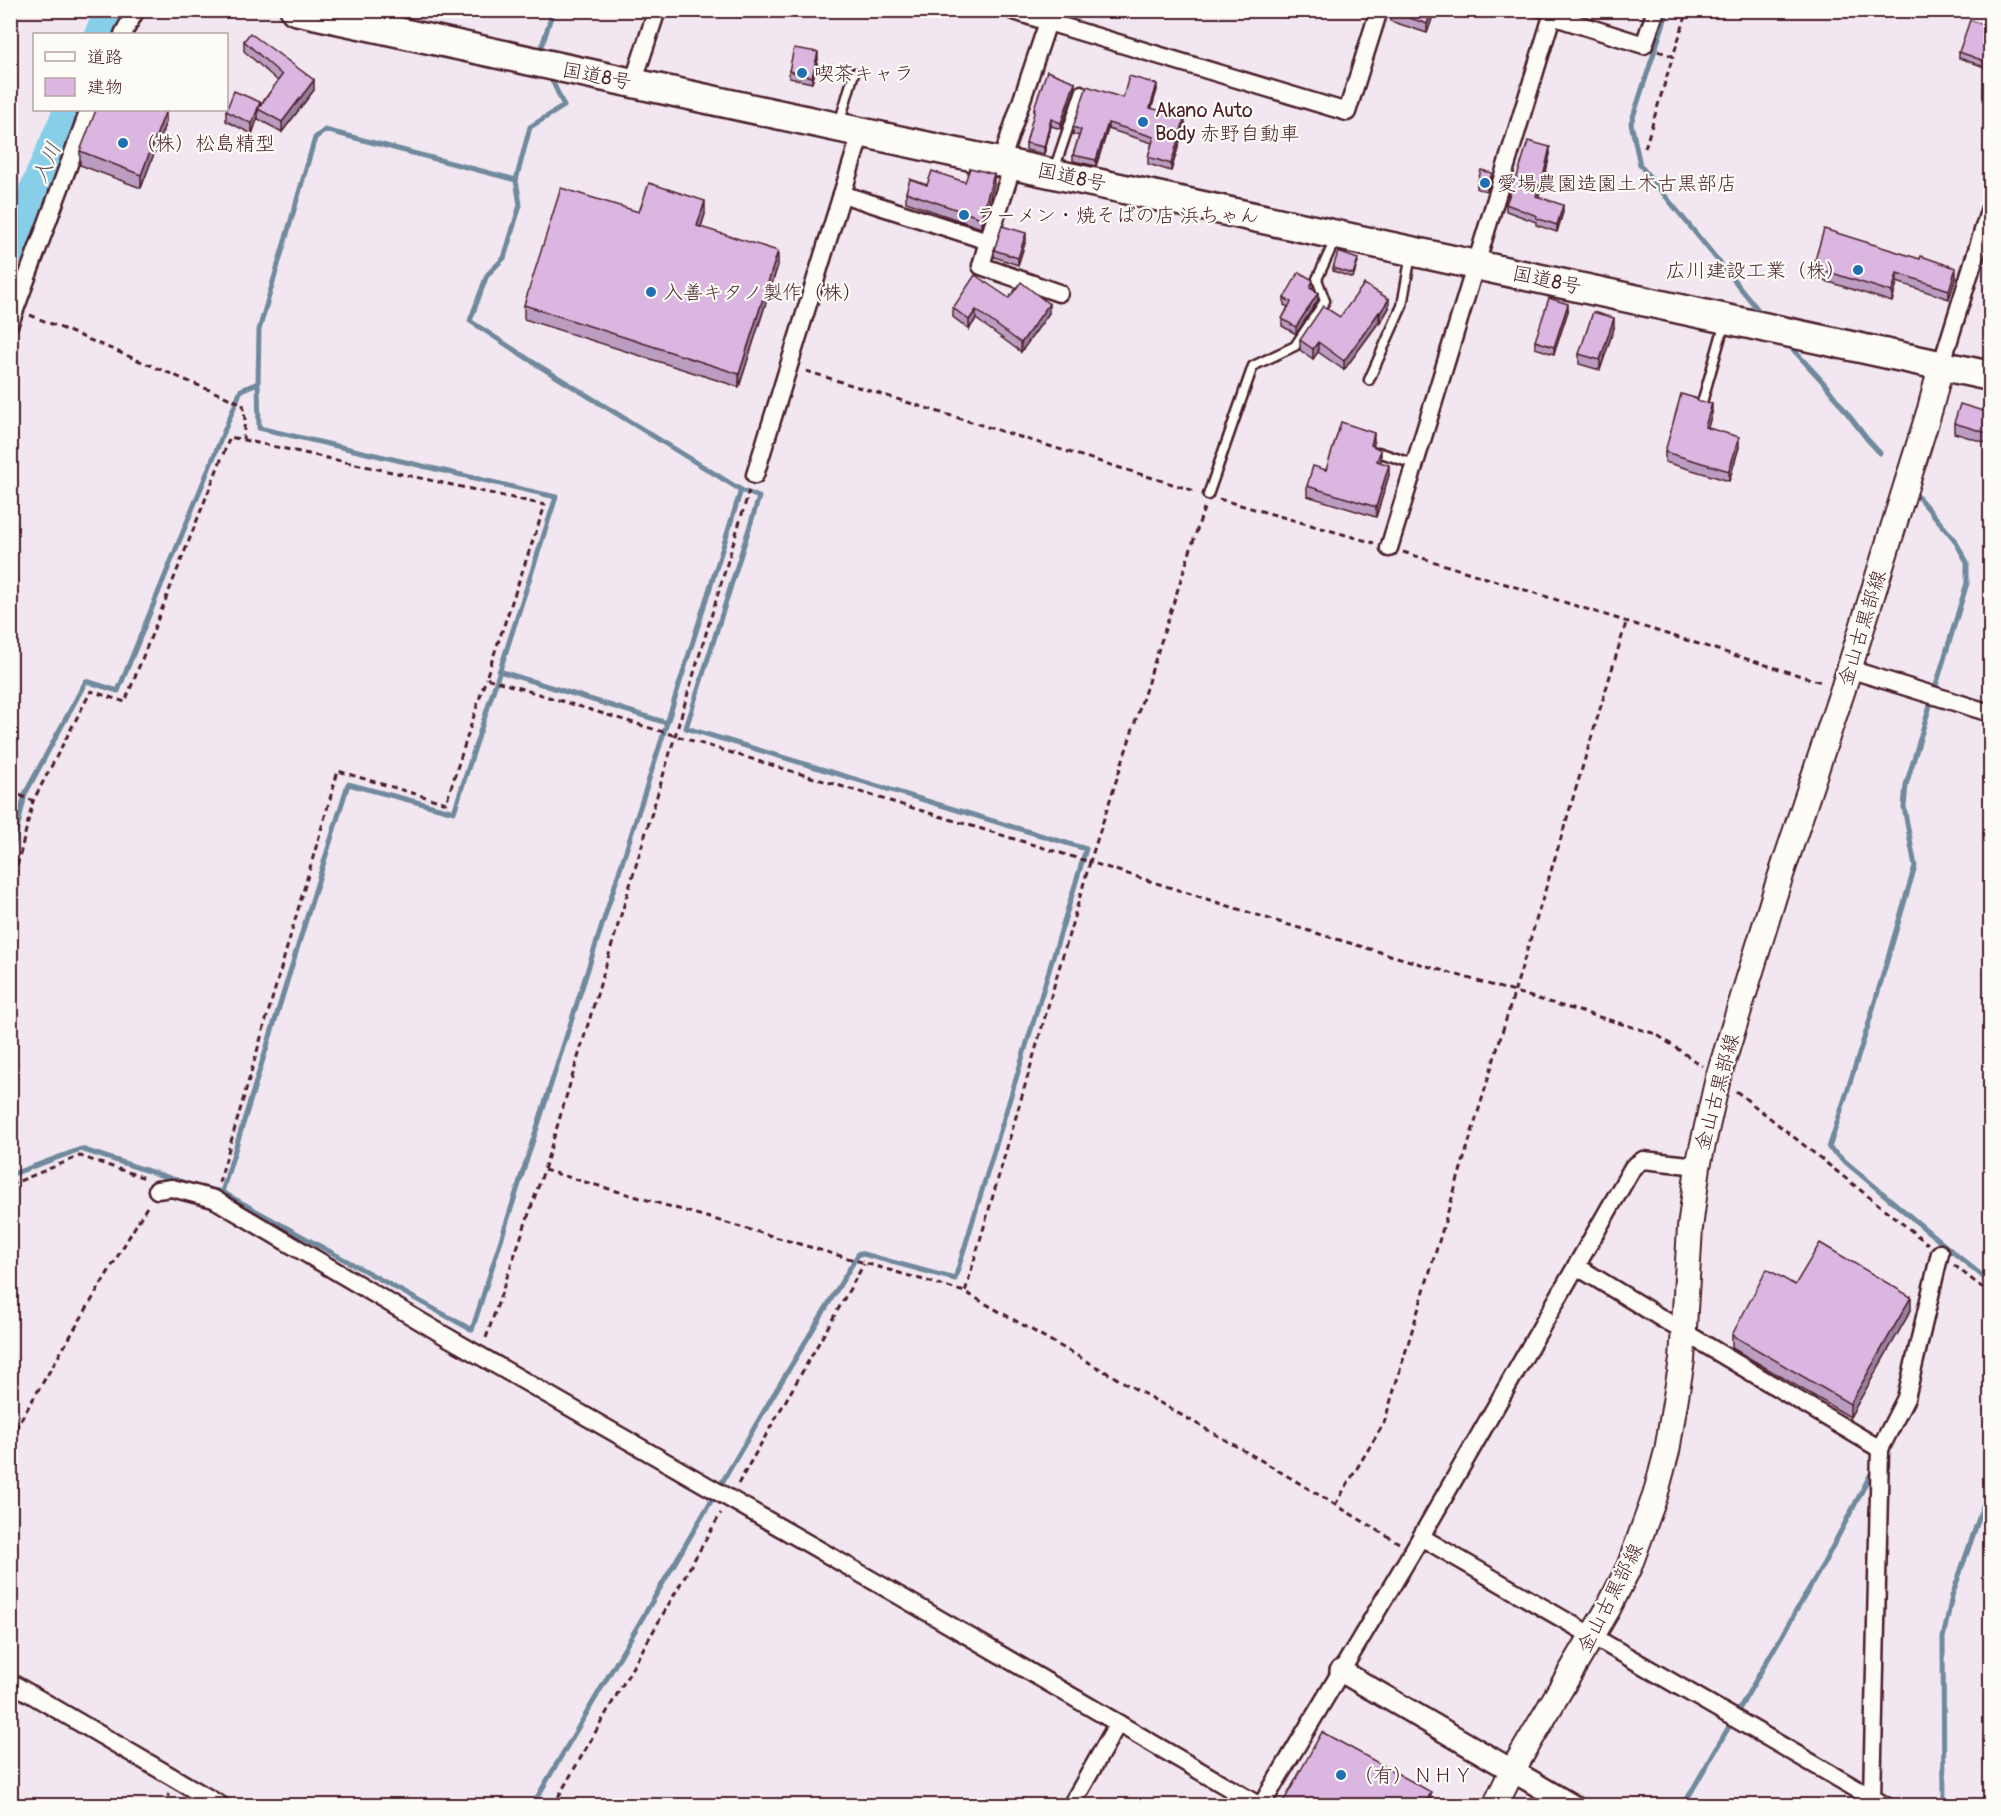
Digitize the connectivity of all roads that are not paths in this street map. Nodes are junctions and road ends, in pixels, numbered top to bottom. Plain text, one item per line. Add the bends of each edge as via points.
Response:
1 (136, 10) edge
2 (295, 10) edge
3 (657, 10) edge
4 (1011, 10) edge
5 (1379, 10) edge
6 (1533, 10) edge
7 (1656, 10) edge
8 (1553, 13) edge
9 (1048, 22) junction
10 (124, 33) edge
11 (854, 73) dead end
12 (633, 83) junction
13 (1081, 90) dead end
14 (89, 111) edge
15 (849, 130) junction
16 (1007, 163) junction
17 (1053, 173) junction
18 (842, 194) junction
19 (1990, 208) edge
20 (1338, 234) junction
21 (988, 241) junction
22 (1412, 250) junction
23 (1475, 264) junction
24 (1059, 293) dead end
25 (14, 316) edge
26 (1725, 319) junction
27 (1941, 366) junction
28 (1990, 376) edge
29 (1369, 380) dead end
30 (1701, 406) edge
31 (1378, 452) edge
32 (1414, 464) junction
33 (754, 474) road end
34 (1208, 495) road end
35 (1389, 548) road end
36 (1846, 679) junction
37 (1990, 713) edge
38 (1698, 1166) junction
39 (165, 1189) road end
40 (1940, 1254) road end
41 (1576, 1266) junction
42 (1684, 1332) junction
43 (1880, 1449) junction
44 (1421, 1537) junction
45 (1592, 1636) junction
46 (1341, 1671) junction
47 (10, 1682) edge
48 (1118, 1723) junction
49 (1512, 1771) junction
50 (1875, 1803) edge
51 (222, 1806) edge
52 (1071, 1806) edge
53 (1261, 1806) edge
54 (1495, 1806) edge
55 (1573, 1806) edge

1 - 10 street
2 - 12 highway, 国道8号
3 - 12 street
4 - 9 street
5 - 9 street via 1347,112
6 - 8 lane
7 - 8 street via 1644,45
8 - 23 street
9 - 16 street
11 - 15 lane
12 - 15 highway, 国道8号
13 - 17 lane
14 - 25 street
15 - 16 highway, 国道8号
15 - 18 street
16 - 17 highway, 国道8号
16 - 21 street
17 - 20 highway, 国道8号
18 - 21 street
18 - 33 street
19 - 27 street
20 - 22 highway, 国道8号
20 - 34 lane via 1317,279 1325,301 1295,346 1253,366
21 - 24 street via 981,266
22 - 23 highway, 国道8号
22 - 29 lane via 1402,306
23 - 26 highway, 国道8号
23 - 32 street
26 - 27 highway, 国道8号
26 - 30 lane
27 - 28 highway, 国道8号
27 - 36 main road, 金山古黒部線
31 - 32 lane
32 - 35 street
36 - 37 street
36 - 38 main road, 金山古黒部線 via 1718,1078
38 - 41 street via 1643,1160 1633,1167
38 - 42 main road, 金山古黒部線
39 - 48 street via 214,1199
40 - 43 street via 1905,1398
41 - 42 street
41 - 44 street
42 - 43 street
42 - 45 main road, 金山古黒部線 via 1667,1451 1655,1496 1629,1568
43 - 50 street
44 - 45 street
44 - 46 street
45 - 49 main road, 金山古黒部線
45 - 50 street
46 - 49 street
46 - 53 street
47 - 51 street
48 - 52 street
48 - 53 street
49 - 54 main road, 金山古黒部線
49 - 55 street

